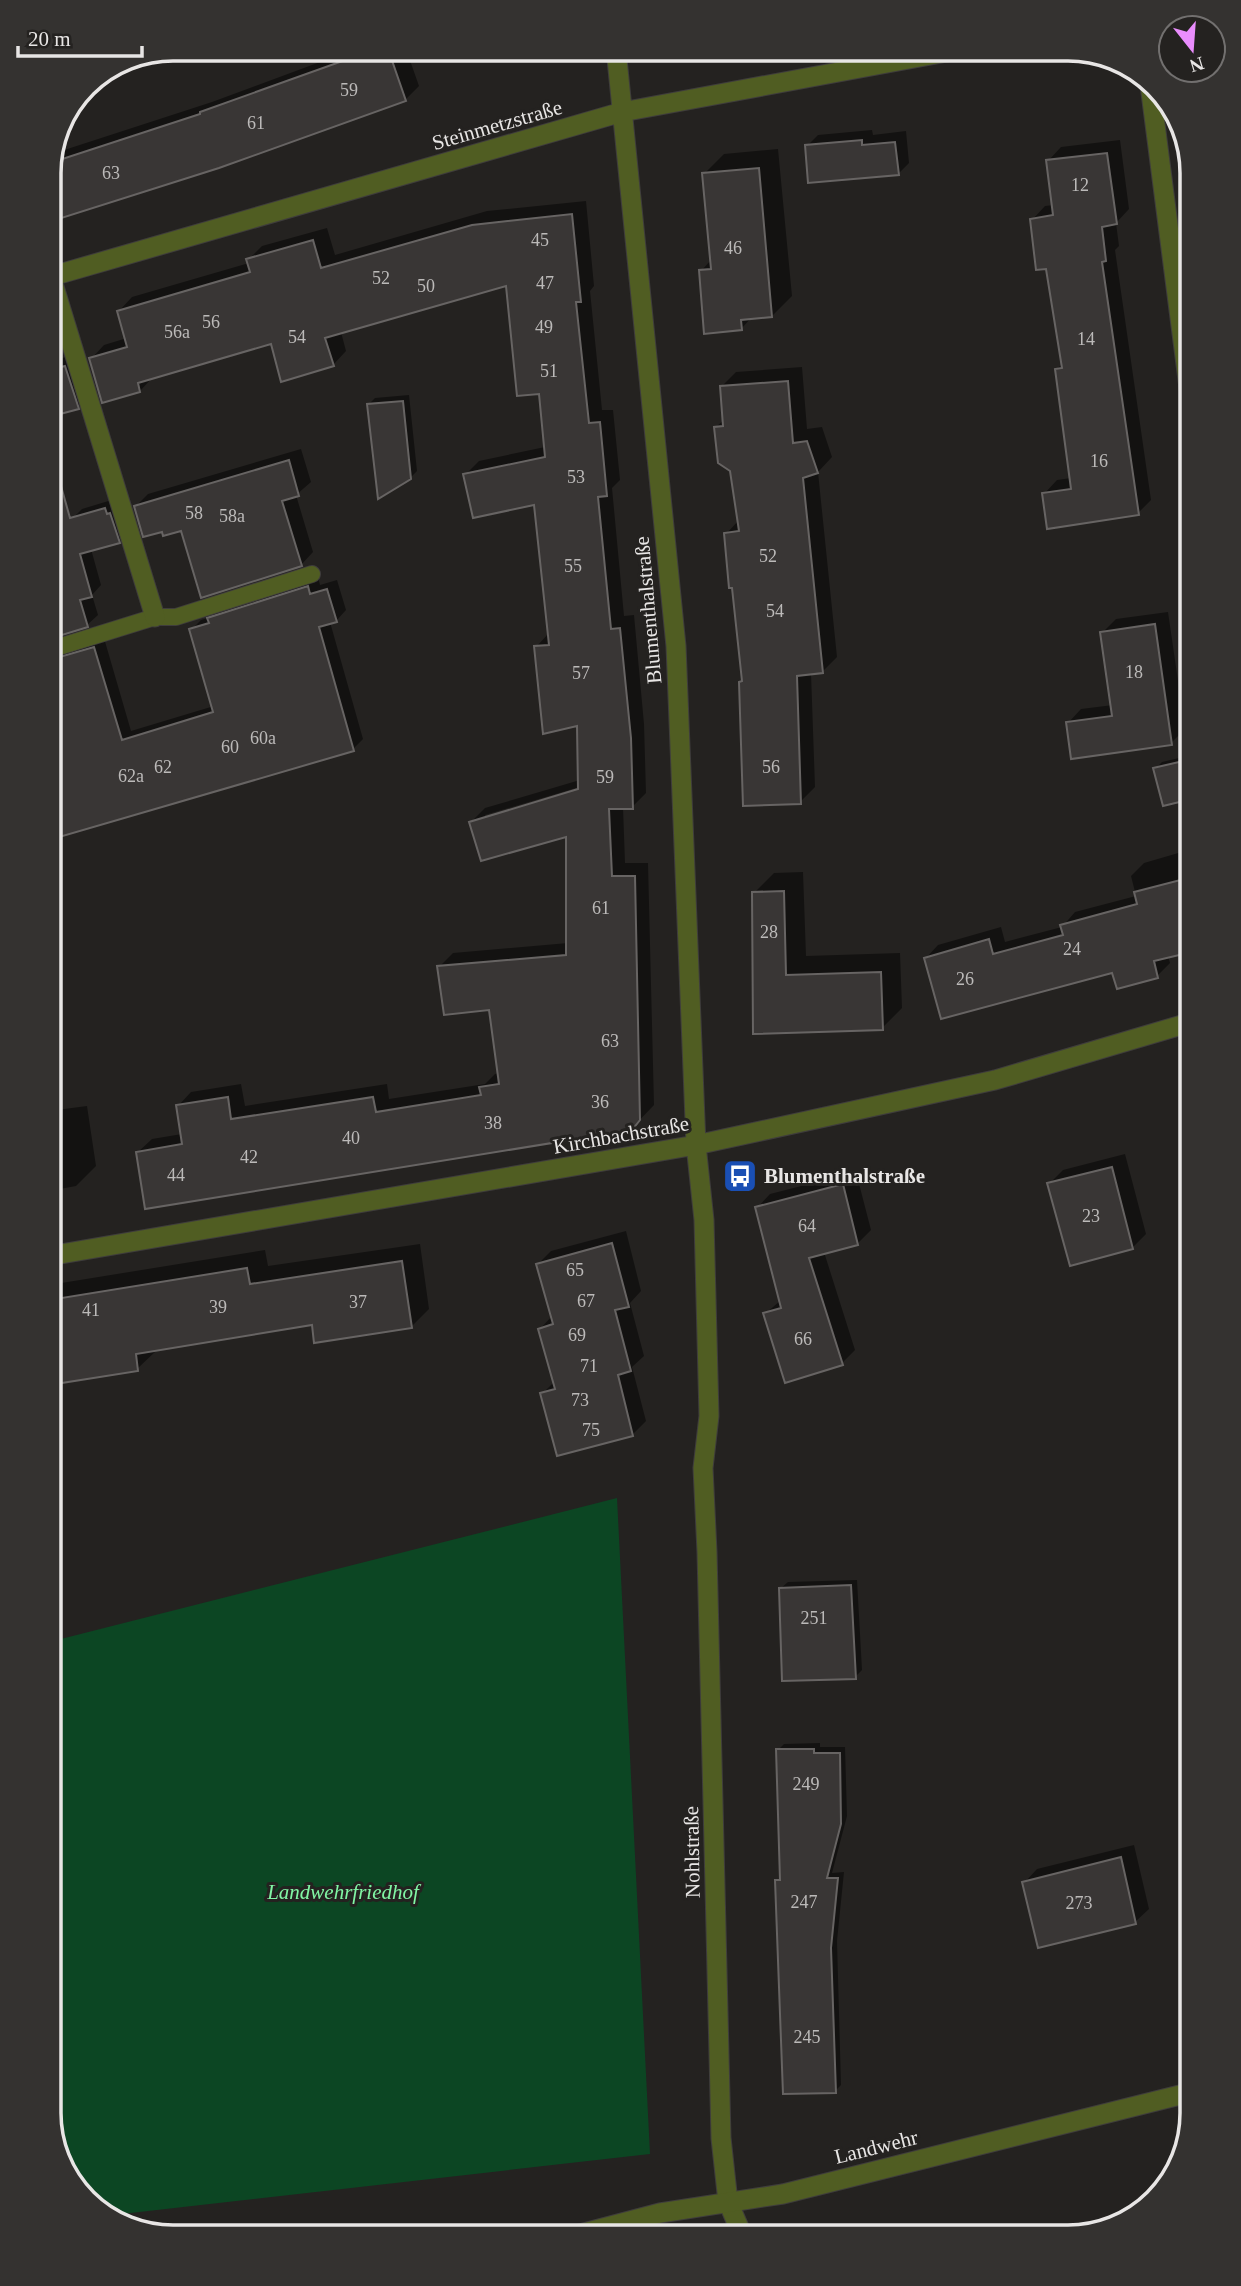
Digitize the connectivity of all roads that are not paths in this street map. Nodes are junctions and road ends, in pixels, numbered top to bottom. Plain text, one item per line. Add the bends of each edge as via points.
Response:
1 (617, 61) edge
2 (898, 61) edge
3 (1152, 99) edge
4 (622, 112) junction
5 (61, 274) edge
6 (61, 313) edge
7 (1180, 318) edge
8 (312, 573) dead end
9 (155, 617) junction
10 (61, 646) edge
11 (1180, 1026) edge
12 (696, 1145) junction
13 (61, 1254) edge
14 (704, 1462) joint
15 (1180, 2095) edge
16 (728, 2202) junction
17 (614, 2225) edge
18 (738, 2225) edge

1 - 4 street, Blumenthalstraße
2 - 4 street, Steinmetzstraße
3 - 7 street
4 - 5 street, Steinmetzstraße
4 - 12 street, Blumenthalstraße via 676,646
6 - 9 street, Steinmetzstraße
8 - 9 lane via 176,617
9 - 10 lane
11 - 12 street, Kirchbachstraße via 995,1080
12 - 13 street, Kirchbachstraße
12 - 14 street, Blumenthalstraße via 704,1220 709,1416
14 - 16 street, Nohlstraße via 721,2138
15 - 16 street, Landwehr via 783,2194
16 - 17 street, Landwehr
16 - 18 street, Nohlstraße

